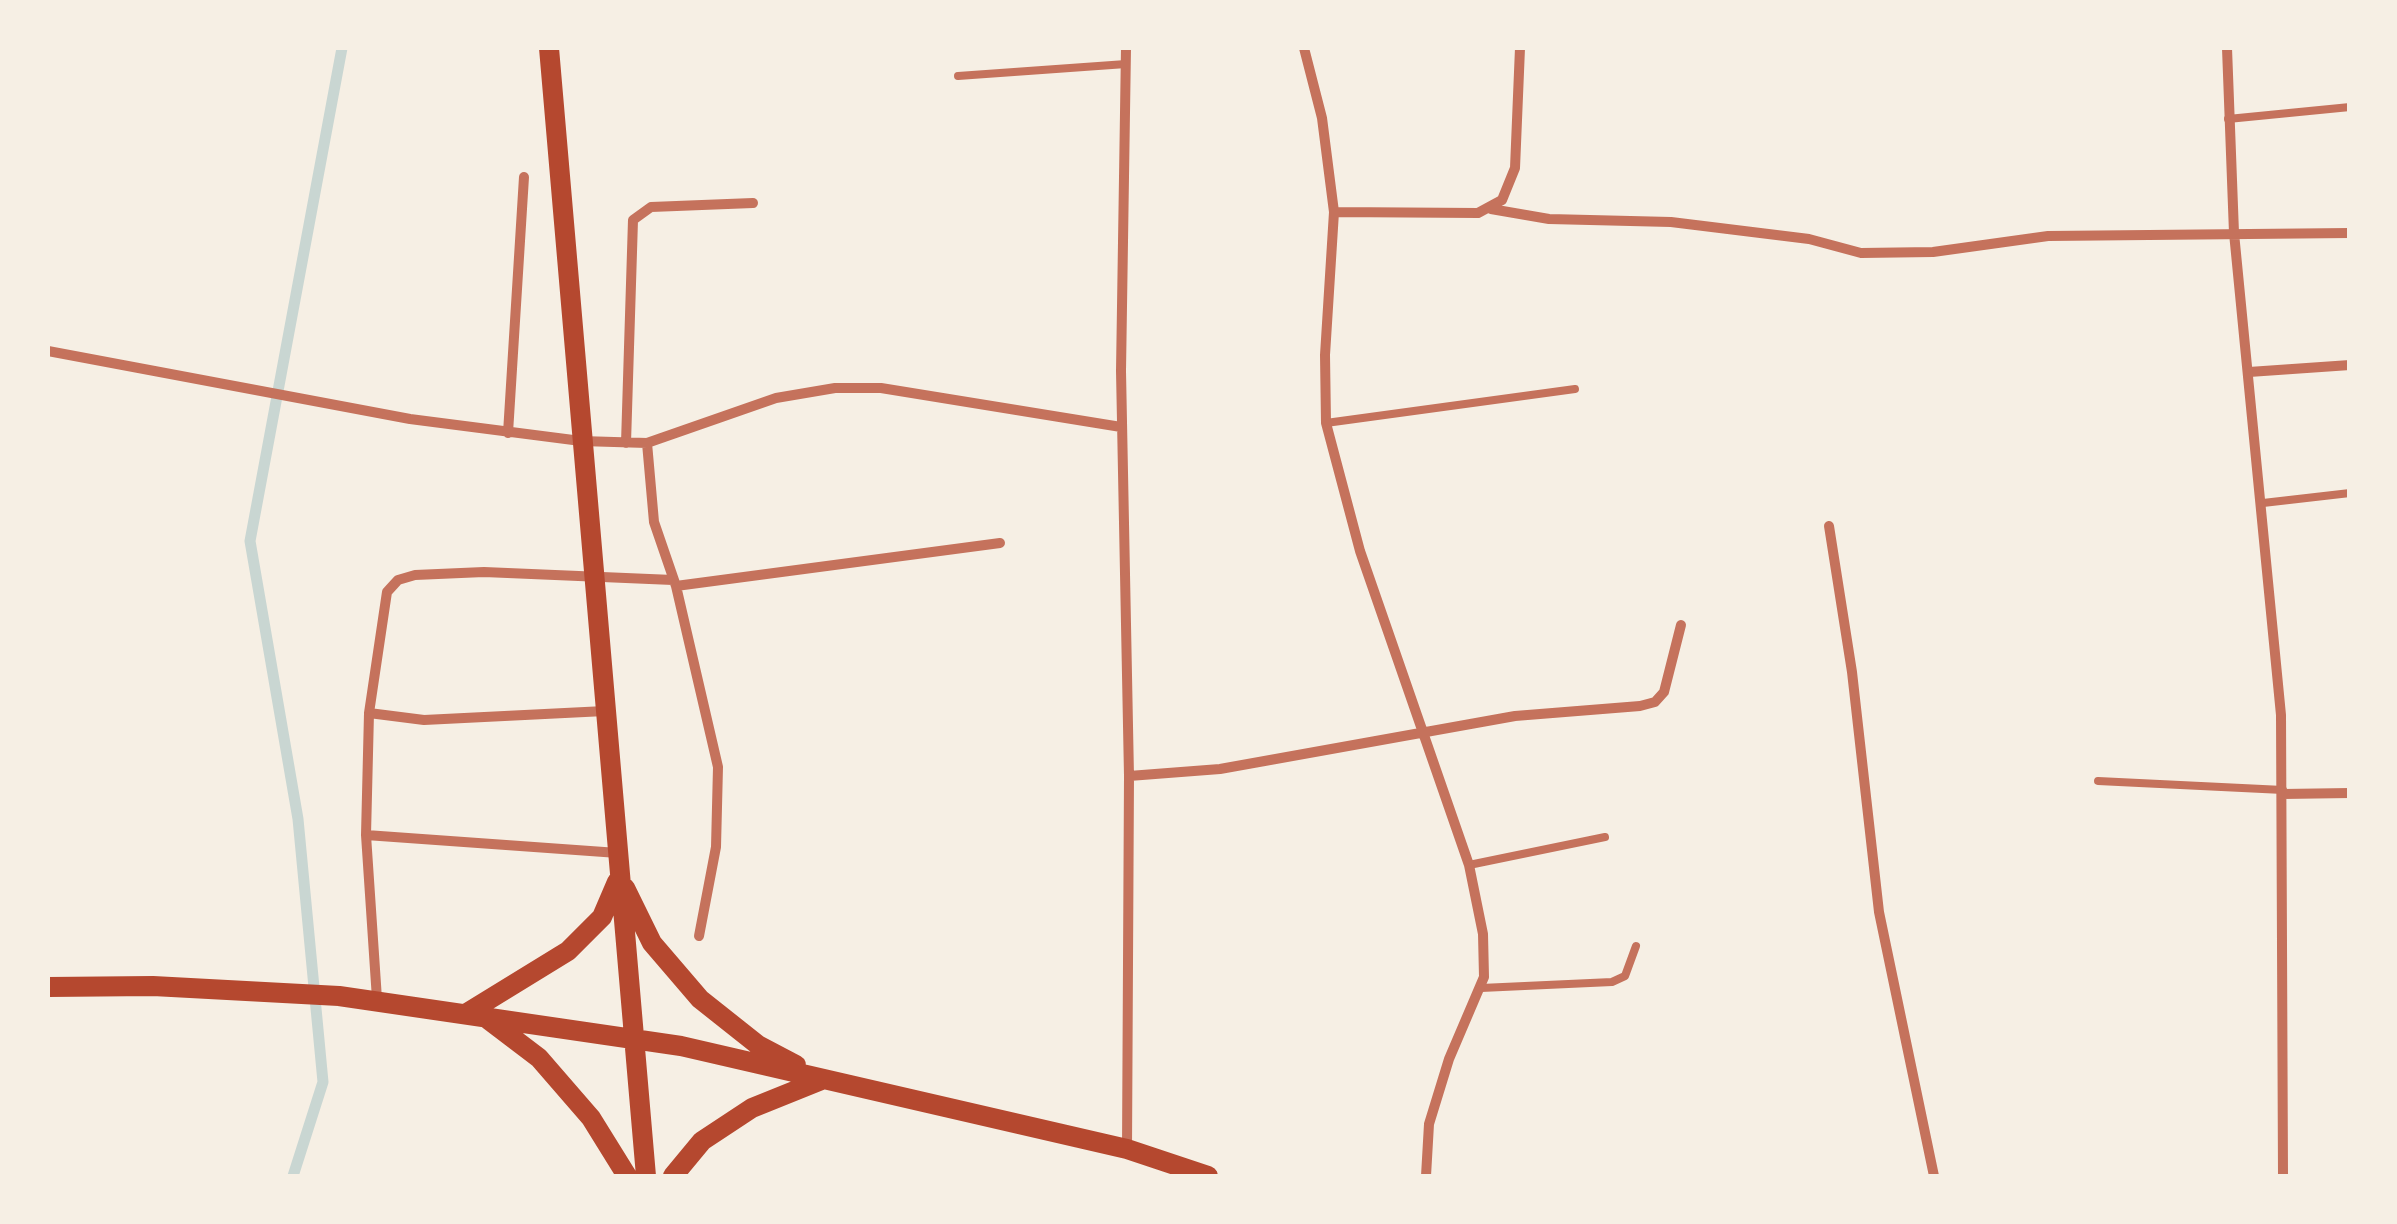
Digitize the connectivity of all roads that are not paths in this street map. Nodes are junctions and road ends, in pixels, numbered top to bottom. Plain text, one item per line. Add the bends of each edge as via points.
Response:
1 (549, 48) edge
2 (1126, 48) edge
3 (1304, 48) edge
4 (1520, 48) edge
5 (2227, 48) edge
6 (1126, 64) junction
7 (958, 76) dead end
8 (2350, 107) edge
9 (2228, 119) junction
10 (524, 177) dead end
11 (753, 203) dead end
12 (1491, 209) junction
13 (1334, 212) junction
14 (2350, 232) edge
15 (2234, 233) junction
16 (48, 351) edge
17 (2350, 365) edge
18 (2249, 372) junction
19 (1575, 389) dead end
20 (1326, 423) junction
21 (1121, 427) junction
22 (508, 433) junction
23 (581, 442) junction
24 (626, 443) junction
25 (647, 444) junction
26 (2350, 493) edge
27 (2263, 503) junction
28 (1828, 526) dead end
29 (1000, 544) dead end
30 (593, 576) junction
31 (674, 583) junction
32 (1681, 625) dead end
33 (605, 710) junction
34 (369, 713) junction
35 (1424, 736) junction
36 (1129, 776) junction
37 (2098, 781) dead end
38 (2283, 792) junction
39 (2350, 793) edge
40 (366, 835) junction
41 (1605, 836) dead end
42 (618, 852) junction
43 (1469, 865) junction
44 (620, 876) junction
45 (698, 936) dead end
46 (1636, 946) dead end
47 (48, 986) edge
48 (1481, 988) junction
49 (377, 999) junction
50 (475, 1014) junction
51 (634, 1039) junction
52 (824, 1080) junction
53 (1127, 1149) junction
54 (627, 1176) edge
55 (646, 1176) edge
56 (673, 1176) edge
57 (1208, 1176) edge
58 (1426, 1176) edge
59 (1934, 1176) edge
60 (2283, 1176) edge

1 - 23 main road
2 - 6 street
3 - 13 street via 1322,118
4 - 12 street via 1515,168 1510,188
5 - 9 street
6 - 7 lane
6 - 21 street
8 - 9 lane
9 - 15 street
10 - 22 street
11 - 24 street via 651,207 633,220
12 - 13 street
12 - 15 street via 1548,220 1670,222 1809,239 1861,254 1934,252 2048,236
13 - 20 street
14 - 15 street
15 - 18 street
16 - 22 street
17 - 18 street
18 - 27 street
19 - 20 lane
20 - 35 street via 1360,551
21 - 25 street via 882,388 835,388 762,402
21 - 36 street
22 - 23 street
23 - 24 street
23 - 30 main road
24 - 25 street
25 - 31 street via 654,522
26 - 27 lane
27 - 38 street
28 - 59 street via 1879,912
29 - 31 street
30 - 31 street
30 - 33 main road
30 - 34 street via 484,572 398,580 388,592
31 - 45 street via 718,767 716,847
32 - 35 street via 1664,692 1655,702 1515,716
33 - 34 street via 424,720
33 - 42 main road
34 - 40 street
35 - 36 street
35 - 43 street
36 - 53 street
37 - 38 lane
38 - 39 street
38 - 60 street
40 - 42 street
40 - 49 street
41 - 43 lane
42 - 44 main road
43 - 48 street via 1483,934
44 - 50 main road via 602,917 568,951
44 - 51 main road
44 - 52 main road via 652,943 700,999 758,1045
46 - 48 lane via 1624,976 1612,982
47 - 49 main road
48 - 58 street via 1428,1124
49 - 50 main road
50 - 51 main road
50 - 54 main road via 539,1058 591,1118
51 - 52 main road
51 - 55 main road
52 - 53 main road
52 - 56 main road via 752,1108 702,1141
53 - 57 main road

